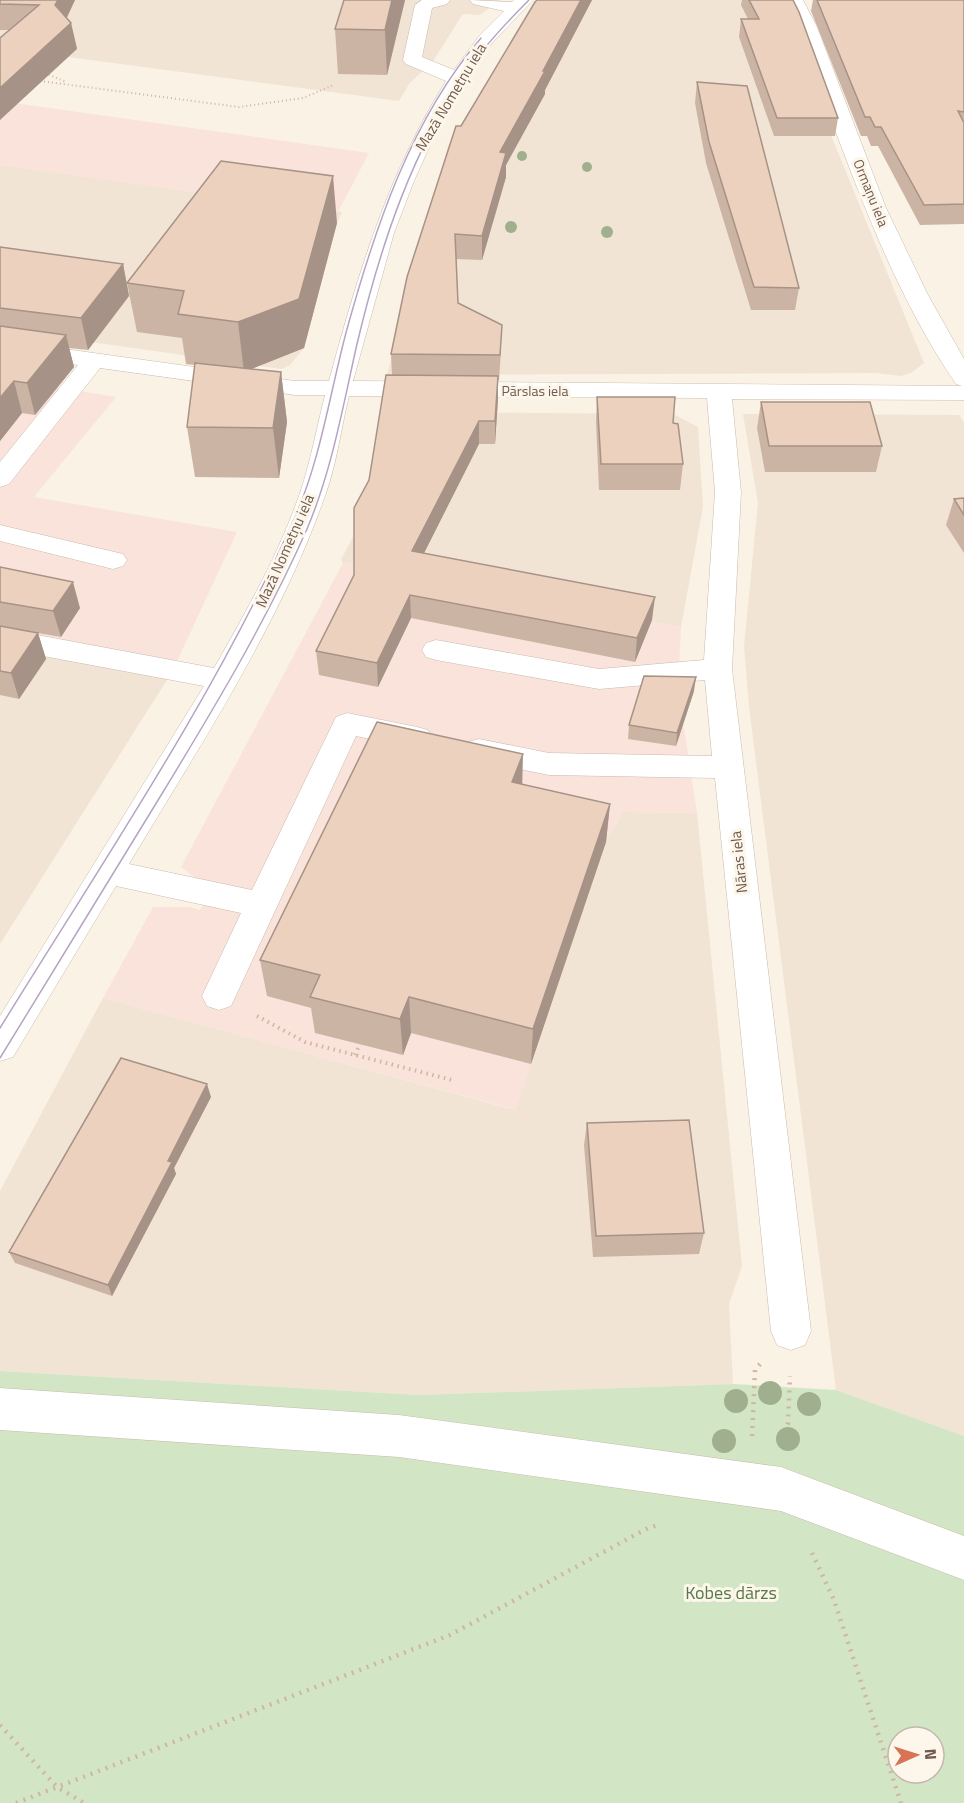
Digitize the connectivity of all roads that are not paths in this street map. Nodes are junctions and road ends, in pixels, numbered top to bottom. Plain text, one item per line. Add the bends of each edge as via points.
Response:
1 (441, 0) edge
2 (479, 0) edge
3 (794, 0) edge
4 (519, 4) edge
5 (458, 79) junction
6 (954, 344) edge
7 (0, 347) edge
8 (94, 360) junction
9 (964, 379) edge
10 (338, 390) junction
11 (718, 393) junction
12 (964, 393) edge
13 (0, 479) edge
14 (0, 533) edge
15 (112, 560) dead end
16 (0, 638) edge
17 (436, 650) dead end
18 (718, 669) junction
19 (223, 680) junction
20 (728, 767) junction
21 (108, 872) junction
22 (262, 905) junction
23 (219, 996) road end
24 (0, 1046) edge
25 (791, 1331) road end
26 (0, 1409) edge
27 (964, 1558) edge

1 - 5 street via 424,5 412,60
2 - 4 street
3 - 6 street, Ormaņu iela via 808,27 874,207
4 - 5 street, Mazā Nometņu iela via 481,44
5 - 10 street, Mazā Nometņu iela via 425,133 400,188
6 - 9 street, Ormaņu iela
7 - 8 street, Pārslas iela
8 - 10 street, Pārslas iela via 295,388
8 - 13 street
10 - 11 street, Pārslas iela
10 - 19 street, Mazā Nometņu iela via 309,503
11 - 12 street, Pārslas iela
11 - 18 street, Nāras iela via 728,492
14 - 15 street
16 - 19 street
17 - 18 street via 599,679
18 - 20 street, Nāras iela
19 - 21 street, Mazā Nometņu iela
20 - 22 street via 549,764 347,724
20 - 25 street, Nāras iela
21 - 22 street
21 - 24 street, Mazā Nometņu iela
22 - 23 street
26 - 27 street via 399,1436 781,1489

